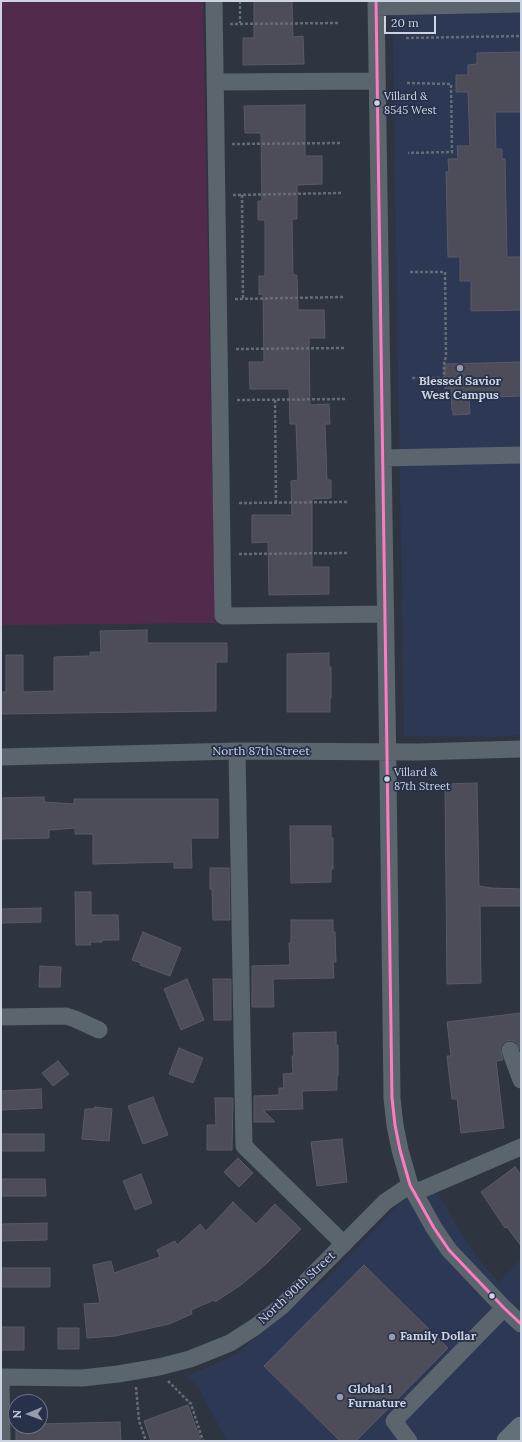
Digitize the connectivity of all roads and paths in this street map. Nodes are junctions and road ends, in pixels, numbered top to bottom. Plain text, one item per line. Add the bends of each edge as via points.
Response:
1 (214, 1) edge
2 (240, 1) edge
3 (376, 4) edge
4 (521, 4) edge
5 (240, 23) junction
6 (339, 23) dead end
7 (214, 24) junction
8 (521, 36) edge
9 (406, 38) dead end
10 (377, 81) junction
11 (215, 82) junction
12 (407, 84) dead end
13 (342, 143) dead end
14 (216, 144) junction
15 (408, 153) dead end
16 (342, 194) dead end
17 (217, 195) junction
18 (242, 195) junction
19 (410, 272) dead end
20 (344, 298) dead end
21 (218, 299) junction
22 (243, 299) junction
23 (345, 348) dead end
24 (219, 350) junction
25 (412, 378) dead end
26 (346, 399) dead end
27 (220, 400) junction
28 (275, 400) junction
29 (521, 455) edge
30 (383, 458) junction
31 (348, 502) dead end
32 (221, 503) junction
33 (276, 503) junction
34 (349, 553) dead end
35 (222, 555) junction
36 (385, 614) junction
37 (521, 749) edge
38 (237, 751) junction
39 (388, 752) junction
40 (1, 757) edge
41 (1, 1017) edge
42 (99, 1030) dead end
43 (510, 1050) dead end
44 (521, 1080) edge
45 (521, 1147) edge
46 (412, 1189) junction
47 (344, 1244) junction
48 (504, 1308) junction
49 (521, 1324) edge
50 (158, 1367) junction
51 (135, 1371) junction
52 (1, 1376) edge
53 (521, 1427) edge
54 (2, 1441) edge
55 (146, 1441) edge
56 (204, 1441) edge
57 (410, 1441) edge
58 (507, 1441) edge

1 - 7 street
2 - 5 path
3 - 4 street
3 - 10 street
5 - 6 path
5 - 7 path
7 - 11 street
8 - 9 path
10 - 11 street
10 - 30 street
11 - 14 street
12 - 15 path via 451,84 452,152
13 - 14 path
14 - 17 street
16 - 18 path
17 - 18 path
17 - 21 street
18 - 22 path
19 - 25 path via 445,272 444,378
20 - 22 path
21 - 22 path
21 - 24 street
23 - 24 path
24 - 27 street
26 - 28 path
27 - 28 path
27 - 32 street
28 - 33 path
29 - 30 street
30 - 36 street
31 - 33 path
32 - 33 path
32 - 35 street
34 - 35 path
35 - 36 street via 223,616
36 - 39 street
37 - 39 street, North 87th Street
38 - 39 street, North 87th Street
38 - 40 street, North 87th Street
38 - 47 street via 244,1146
39 - 46 street via 392,1098 400,1150
41 - 42 street via 66,1016
43 - 44 street
45 - 46 street, North 90th Street
46 - 47 street, North 90th Street via 385,1202
46 - 48 street via 449,1250
47 - 50 street, North 90th Street via 282,1306 255,1327 230,1343 190,1359
48 - 49 street
48 - 57 street via 394,1421
50 - 51 street, North 90th Street
50 - 56 path via 166,1380 191,1404
51 - 52 street, North 90th Street via 82,1378
51 - 55 path via 139,1421
52 - 54 street
53 - 58 main road

